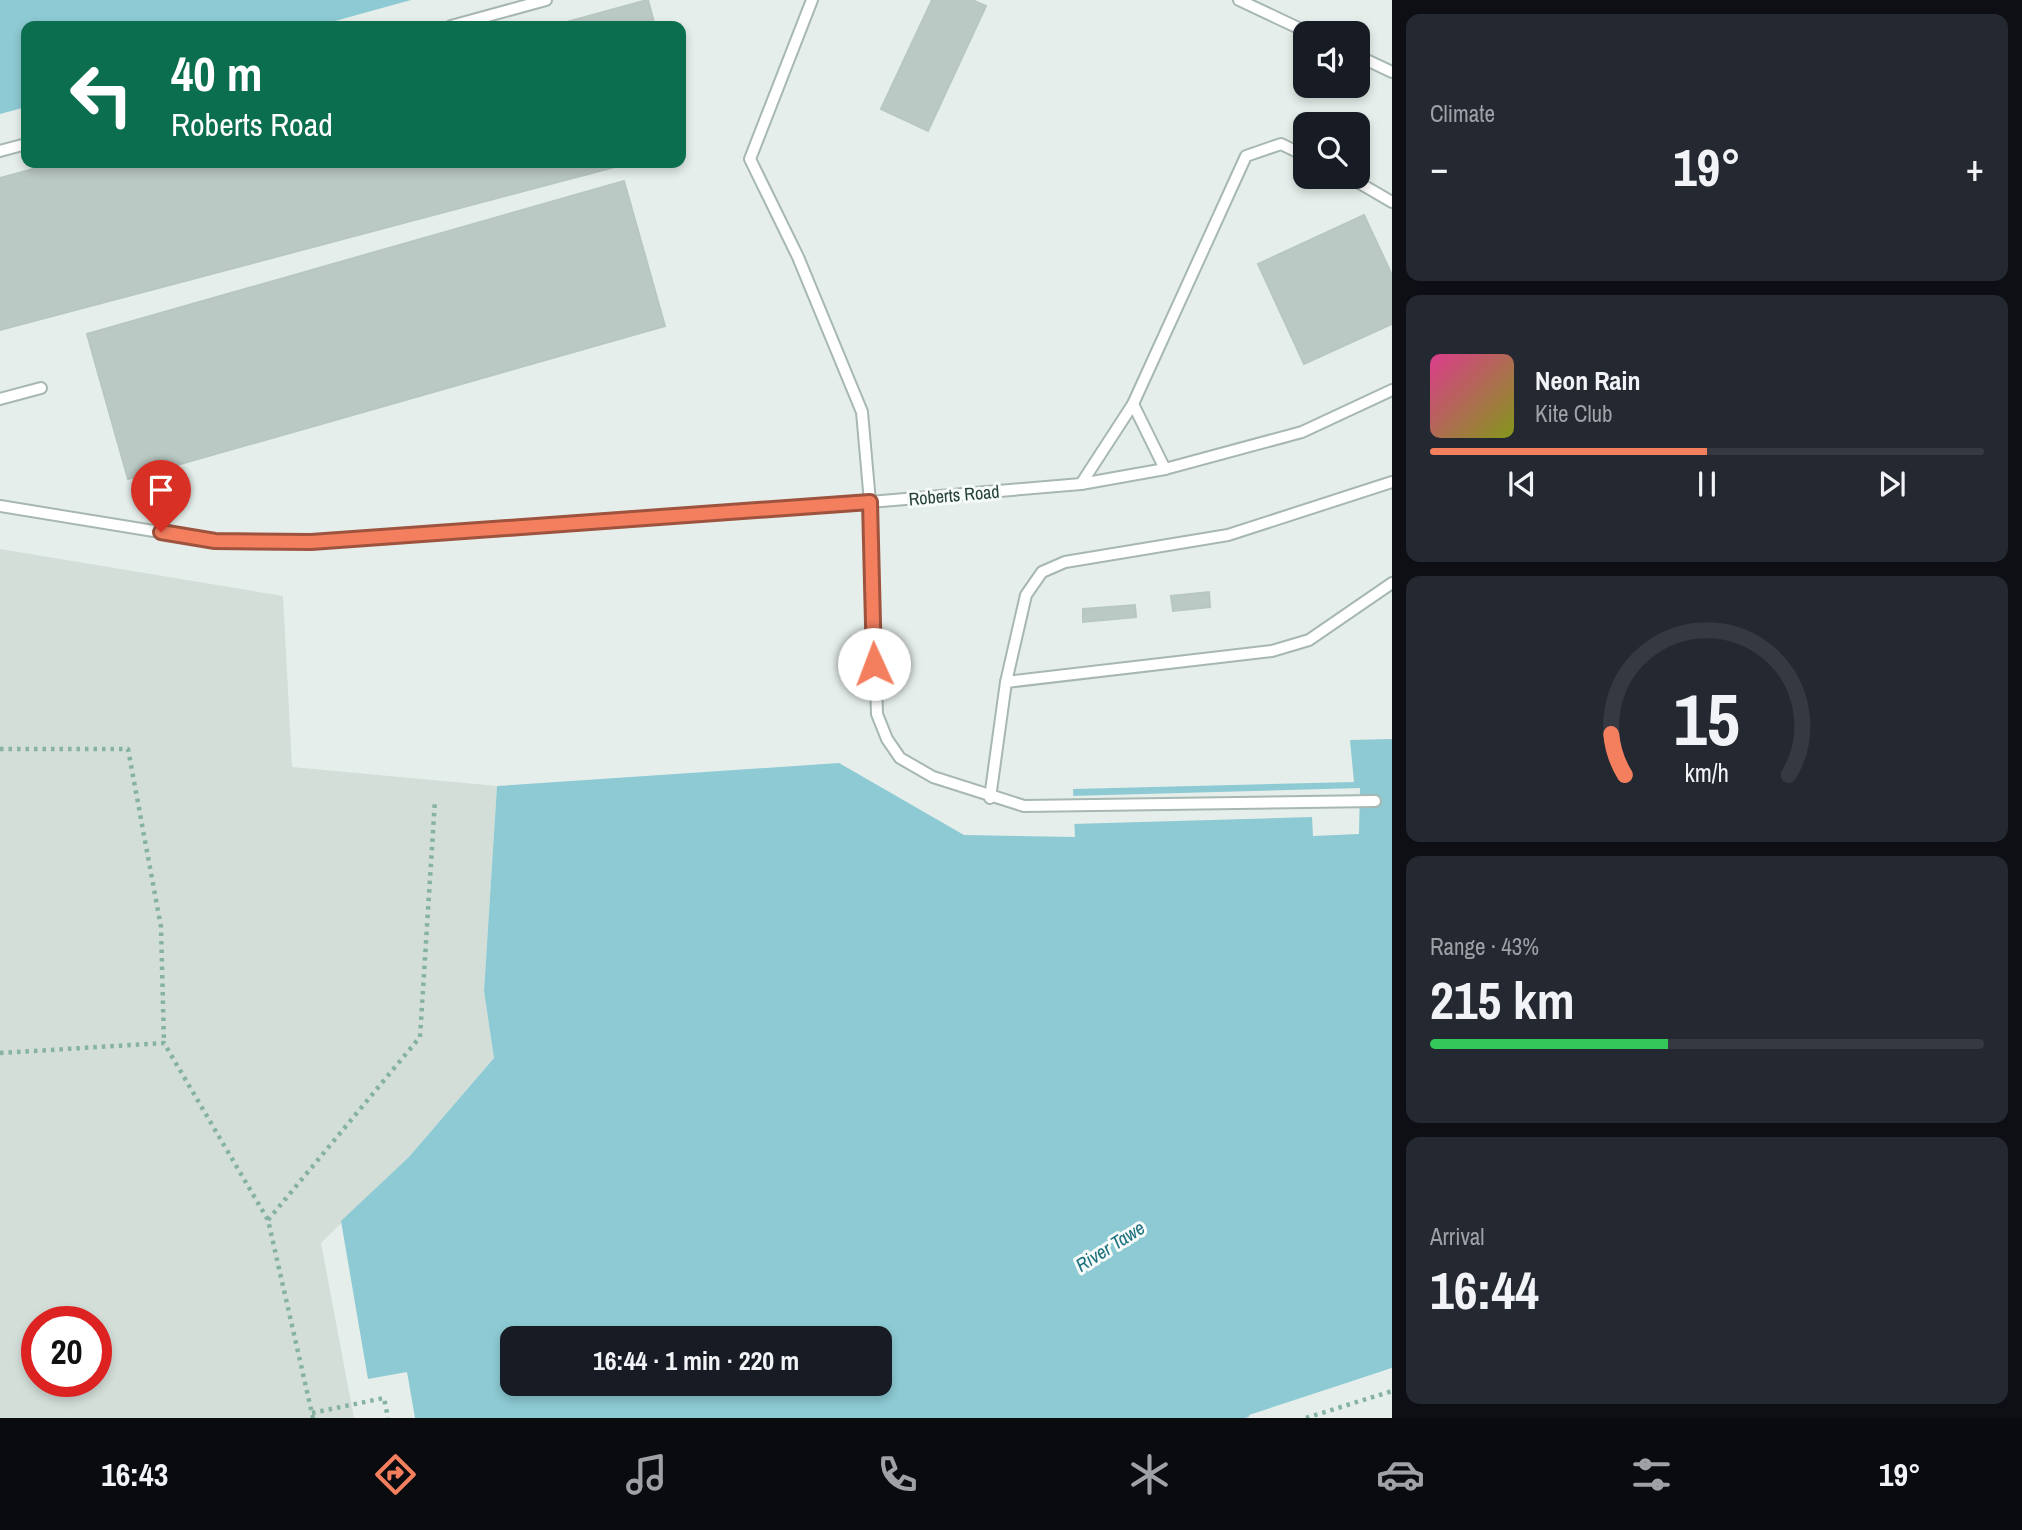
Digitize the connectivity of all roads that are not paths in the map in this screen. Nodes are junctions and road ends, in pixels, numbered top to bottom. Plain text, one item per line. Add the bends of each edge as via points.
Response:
1 (546, 0) edge
2 (811, 0) edge
3 (1239, 0) edge
4 (470, 21) edge
5 (1293, 25) edge
6 (1370, 62) edge
7 (1392, 72) edge
8 (21, 145) edge
9 (1293, 150) edge
10 (0, 151) edge
11 (1370, 189) edge
12 (1392, 202) edge
13 (41, 388) dead end
14 (1392, 390) edge
15 (0, 399) edge
16 (1133, 404) junction
17 (1164, 469) junction
18 (1392, 482) edge
19 (1082, 484) junction
20 (870, 502) junction
21 (0, 506) edge
22 (1392, 583) edge
23 (1006, 682) junction
24 (990, 798) junction
25 (1375, 801) dead end

1 - 4 lane
2 - 20 lane via 750,159 798,257 862,412
3 - 5 lane
6 - 7 lane
8 - 10 lane
9 - 16 lane via 1281,144 1246,156
11 - 12 lane
13 - 15 lane
14 - 17 lane, Roberts Road via 1302,432
16 - 17 lane
16 - 19 lane
17 - 19 lane, Roberts Road
18 - 23 lane via 1228,534 1066,562 1042,572 1026,595
19 - 20 lane, Roberts Road
20 - 21 lane, Roberts Road via 311,542 215,541
20 - 24 lane via 877,714 887,739 900,758 933,777
22 - 23 lane via 1309,639 1272,651
23 - 24 lane
24 - 25 lane via 1024,806

